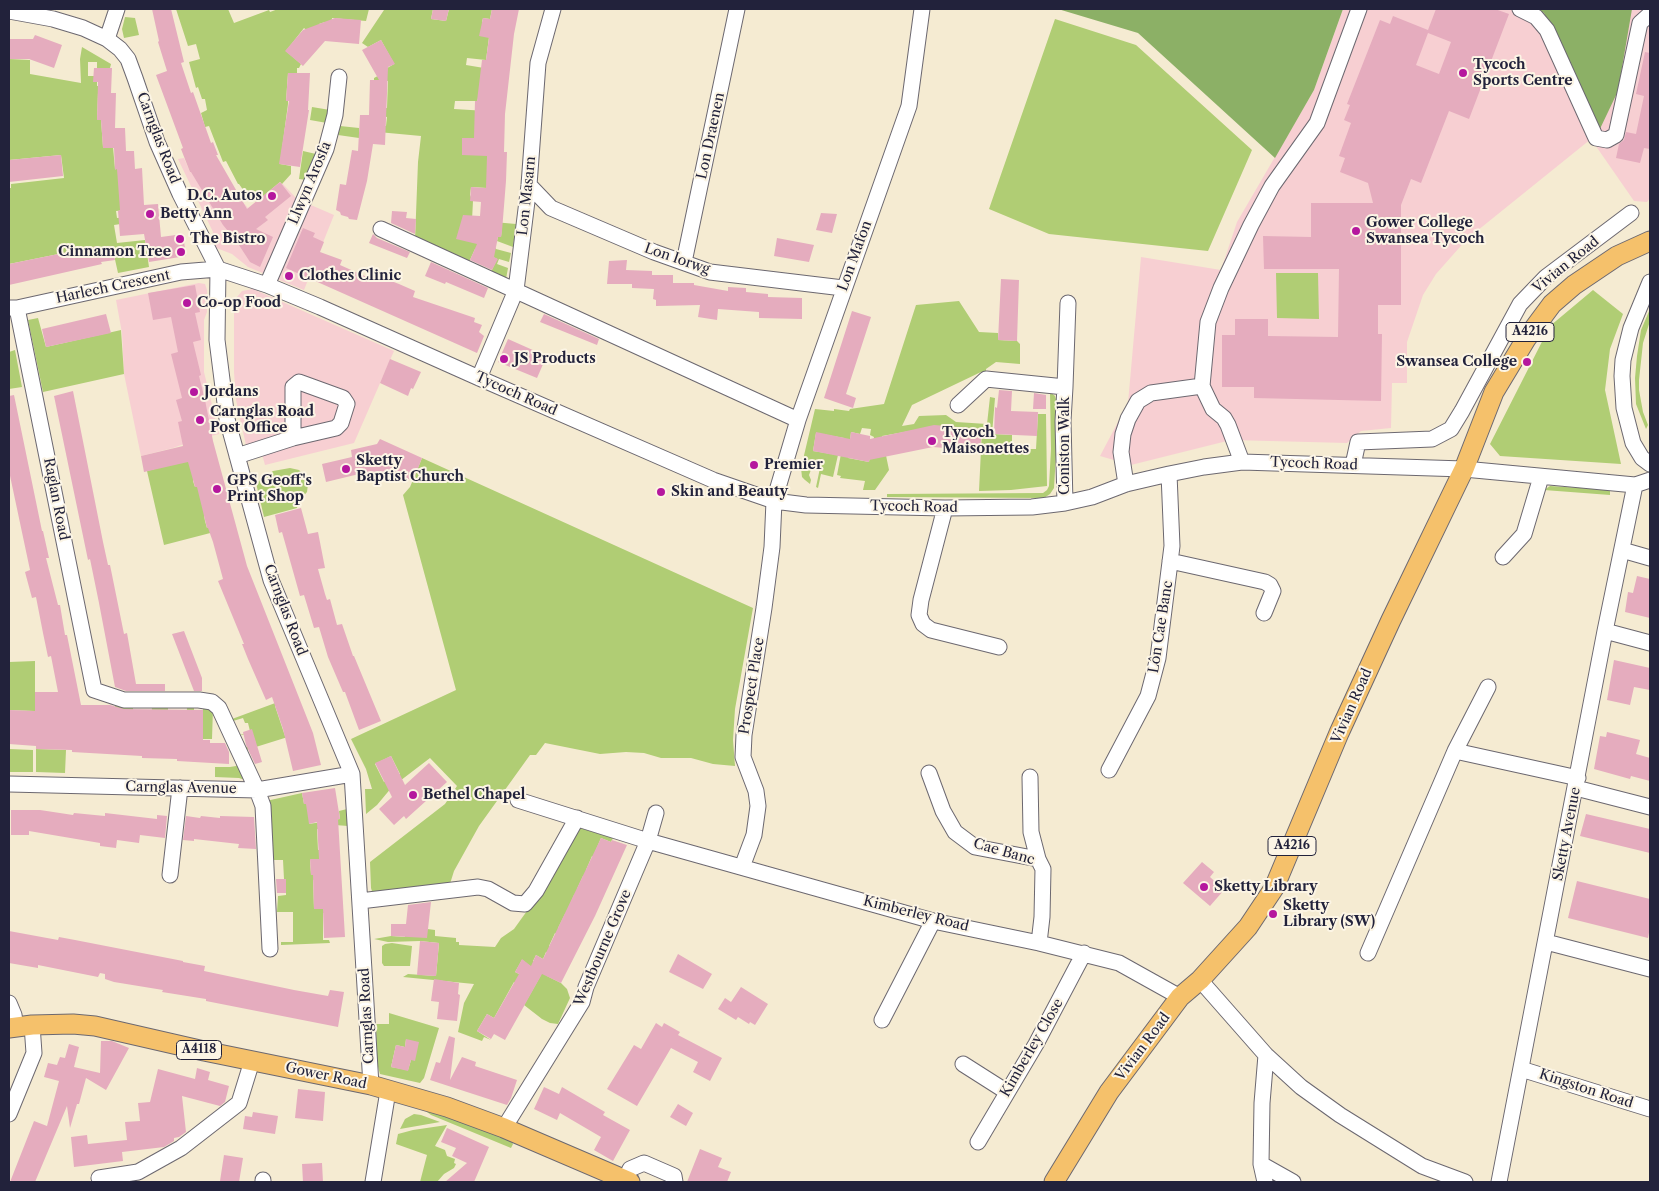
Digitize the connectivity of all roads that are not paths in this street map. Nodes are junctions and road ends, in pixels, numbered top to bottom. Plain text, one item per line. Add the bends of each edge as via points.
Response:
1 (117, 9) edge
2 (553, 9) edge
3 (737, 9) edge
4 (922, 9) edge
5 (1359, 9) edge
6 (1520, 9) edge
7 (9, 11) edge
8 (1650, 14) edge
9 (107, 39) junction
10 (339, 77) dead end
11 (529, 185) junction
12 (1631, 214) dead end
13 (381, 229) dead end
14 (1650, 232) edge
15 (1650, 241) edge
16 (1617, 256) junction
17 (684, 262) junction
18 (218, 269) junction
19 (267, 285) junction
20 (843, 288) junction
21 (1648, 288) edge
22 (516, 290) junction
23 (1068, 303) dead end
24 (13, 308) edge
25 (478, 378) junction
26 (1202, 386) junction
27 (1065, 387) junction
28 (958, 406) dead end
29 (798, 420) junction
30 (293, 438) dead end
31 (237, 456) junction
32 (1242, 462) junction
33 (1650, 464) edge
34 (1353, 465) junction
35 (1464, 469) junction
36 (1169, 474) junction
37 (1541, 477) junction
38 (1650, 480) edge
39 (1126, 484) junction
40 (1635, 485) junction
41 (774, 501) junction
42 (1065, 503) junction
43 (945, 508) junction
44 (1622, 550) junction
45 (1503, 557) dead end
46 (1650, 558) edge
47 (1170, 561) junction
48 (1264, 613) dead end
49 (1605, 631) junction
50 (1650, 643) edge
51 (999, 647) dead end
52 (1488, 687) dead end
53 (1455, 751) junction
54 (1110, 770) dead end
55 (929, 773) dead end
56 (352, 774) junction
57 (1030, 777) dead end
58 (1577, 783) junction
59 (9, 784) edge
60 (180, 788) junction
61 (257, 790) junction
62 (518, 800) dead end
63 (1650, 807) edge
64 (656, 813) dead end
65 (577, 818) junction
66 (648, 841) junction
67 (1038, 859) junction
68 (742, 868) junction
69 (170, 875) dead end
70 (360, 901) junction
71 (933, 921) junction
72 (1546, 942) junction
73 (1039, 943) junction
74 (270, 949) dead end
75 (1084, 953) junction
76 (1368, 953) dead end
77 (1650, 969) edge
78 (1200, 980) junction
79 (1180, 997) junction
80 (9, 1003) edge
81 (882, 1020) dead end
82 (19, 1027) edge
83 (1266, 1055) junction
84 (252, 1061) junction
85 (963, 1064) dead end
86 (1521, 1069) junction
87 (379, 1088) junction
88 (1007, 1092) junction
89 (1650, 1110) edge
90 (9, 1114) edge
91 (504, 1128) junction
92 (978, 1142) dead end
93 (1261, 1164) junction
94 (99, 1178) dead end
95 (627, 1181) edge
96 (373, 1182) edge
97 (675, 1182) edge
98 (1054, 1182) edge
99 (1265, 1182) edge
100 (1293, 1182) edge
101 (1465, 1182) edge
102 (1499, 1182) edge

1 - 9 street
2 - 11 street, Lon Masarn via 538,64
3 - 17 street, Lon Draenen
4 - 20 street, Lon Mafon via 909,106
5 - 26 street via 1317,123 1272,186 1221,288 1208,322
6 - 8 street via 1536,17 1547,30 1596,138 1607,140 1616,135 1640,23
7 - 9 street, Carnglas Road via 53,19
9 - 18 street, Carnglas Road via 128,59 157,142
10 - 19 street, Llwyn Arosfa via 335,115 326,150
11 - 17 street, Lon Iorwg via 550,208
11 - 22 street, Lon Masarn
12 - 34 street, Vivian Road via 1546,277 1520,304 1450,429 1432,439 1358,442
13 - 22 street
14 - 16 main road, A4216
15 - 16 main road, Vivian Road / A4216
16 - 35 main road, Vivian Road / A4216 via 1552,304 1526,338 1494,392
17 - 20 street, Lon Iorwg via 710,272
18 - 19 street, Tycoch Road
18 - 24 street, Harlech Crescent via 182,272
18 - 31 street, Carnglas Road via 217,340 227,420
19 - 25 street, Tycoch Road
20 - 29 street, Lon Mafon
21 - 33 street via 1626,344 1622,376 1624,408 1633,443
22 - 25 street, Lon Masarn
22 - 29 street
23 - 27 street
24 - 61 street, Raglan Road via 94,690 124,700 212,702 219,708
25 - 41 street, Tycoch Road via 713,480
26 - 32 street via 1213,409 1228,424
26 - 39 street via 1151,393 1138,401 1123,434 1121,452
27 - 28 street, Coniston Walk via 986,379
27 - 42 street, Coniston Walk
29 - 41 street, Lon Mafon
30 - 31 street
31 - 56 street, Carnglas Road via 271,580
32 - 34 street, Tycoch Road
32 - 36 street, Tycoch Road
34 - 35 street, Tycoch Road
35 - 37 street, Tycoch Road
35 - 78 main road, Vivian Road / A4216 via 1339,733 1274,888 1248,927
36 - 39 street, Tycoch Road
36 - 47 street, Lôn Cae Banc
37 - 40 street, Tycoch Road
37 - 45 street via 1524,534
38 - 40 street, Tycoch Road
39 - 42 street, Tycoch Road
40 - 44 street, Sketty Avenue
41 - 43 street, Tycoch Road via 806,505
41 - 68 street, Prospect Place via 772,547 743,757 758,806 754,835
42 - 43 street, Tycoch Road via 1032,507
43 - 51 street via 919,615 931,630
44 - 46 street
44 - 49 street, Sketty Avenue
47 - 48 street via 1265,582 1273,591
47 - 54 street, Lôn Cae Banc via 1158,658 1148,696
49 - 50 street
49 - 58 street, Sketty Avenue
52 - 53 street
53 - 58 street
53 - 76 street
55 - 67 street, Cae Banc via 943,811 955,832 975,847
56 - 61 street, Carnglas Avenue
56 - 70 street, Carnglas Road
57 - 67 street via 1031,832
58 - 63 street
58 - 72 street, Sketty Avenue
59 - 60 street, Carnglas Avenue
60 - 61 street, Carnglas Avenue
60 - 69 street
61 - 74 street via 263,806
62 - 65 street, Kimberley Road
64 - 66 street, Westbourne Grove
65 - 66 street, Kimberley Road
65 - 70 street via 536,891 524,904 513,903 478,887
66 - 68 street, Kimberley Road
66 - 91 street, Westbourne Grove via 582,1002
67 - 73 street, Cae Banc via 1043,869
68 - 71 street, Kimberley Road
70 - 87 street, Carnglas Road
71 - 73 street, Kimberley Road
71 - 81 street
72 - 77 street
72 - 86 street, Sketty Avenue
73 - 75 street, Kimberley Road
75 - 79 street, Kimberley Road via 1119,963
75 - 88 street, Kimberley Close
78 - 79 main road, Vivian Road / A4216
78 - 83 street
79 - 98 main road, Vivian Road / A4216 via 1109,1092
80 - 82 street
82 - 84 main road, Gower Road / A4118 via 95,1026
82 - 90 street via 34,1053
83 - 93 street
83 - 101 street via 1340,1116 1422,1166
84 - 87 main road, Gower Road / A4118
84 - 94 street via 239,1103 188,1142 138,1172
85 - 88 street
86 - 89 street, Kingston Road
86 - 102 street, Sketty Avenue
87 - 91 main road, Gower Road / A4118 via 447,1107
87 - 96 street, Carnglas Road
88 - 92 street, Kimberley Close
91 - 95 main road, Gower Road / A4118
93 - 99 street
93 - 100 street
95 - 97 street via 630,1169 644,1163 674,1176

